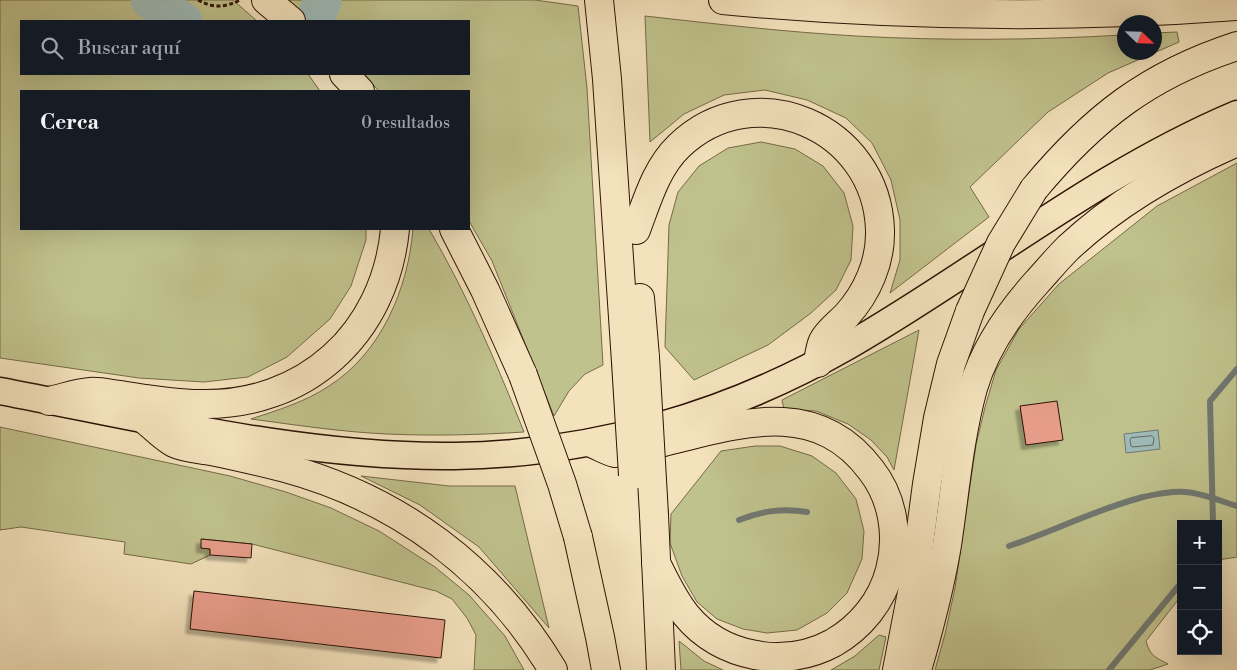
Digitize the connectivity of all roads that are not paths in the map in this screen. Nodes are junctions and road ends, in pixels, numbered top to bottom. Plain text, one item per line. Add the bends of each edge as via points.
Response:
1 (266, 0) edge
2 (723, 0) edge
3 (600, 6) edge
4 (1237, 6) edge
5 (290, 20) edge
6 (1237, 46) edge
7 (1237, 114) edge
8 (1237, 142) edge
9 (395, 230) edge
10 (455, 230) edge
11 (636, 230) junction
12 (636, 359) junction
13 (818, 363) junction
14 (0, 391) edge
15 (49, 401) junction
16 (145, 420) junction
17 (591, 443) junction
18 (645, 518) junction
19 (656, 563) junction
20 (553, 670) edge
21 (606, 670) edge
22 (642, 670) edge
23 (661, 670) edge
24 (897, 670) edge
25 (917, 670) edge

1 - 5 highway
2 - 4 highway via 875,11 979,14 1104,13
3 - 11 highway via 623,68
3 - 12 highway
6 - 24 highway, bridge via 1172,72 1109,112 1072,146 1034,189 1001,243 970,311 938,418 913,590
7 - 13 highway via 1178,140 1094,188 894,318
8 - 25 highway via 1178,171 1091,228 1067,249 1007,318 981,367 968,408 946,547
9 - 15 highway via 386,275 374,306 363,323 321,367 287,388 244,401 221,404 177,403 91,391
10 - 21 highway, bridge via 523,375 559,475 578,537
11 - 12 highway
11 - 13 highway via 666,161 678,147 709,125 726,118 762,112 799,118 832,135 858,162 868,178 879,213 880,232 877,259 867,286 857,303 823,339
12 - 18 highway, bridge
13 - 17 highway via 706,411
14 - 15 highway
15 - 16 highway
16 - 17 highway via 301,446 402,455 490,455
16 - 20 highway via 175,444 250,459 324,481 423,530 466,563 495,591 520,620
17 - 19 highway via 617,453 740,424 789,421 805,425 838,439 865,461 884,491 894,525 893,560 882,593 872,608 848,634 800,655 764,657 739,651 715,640 686,616
18 - 19 highway
18 - 22 highway
19 - 23 highway

